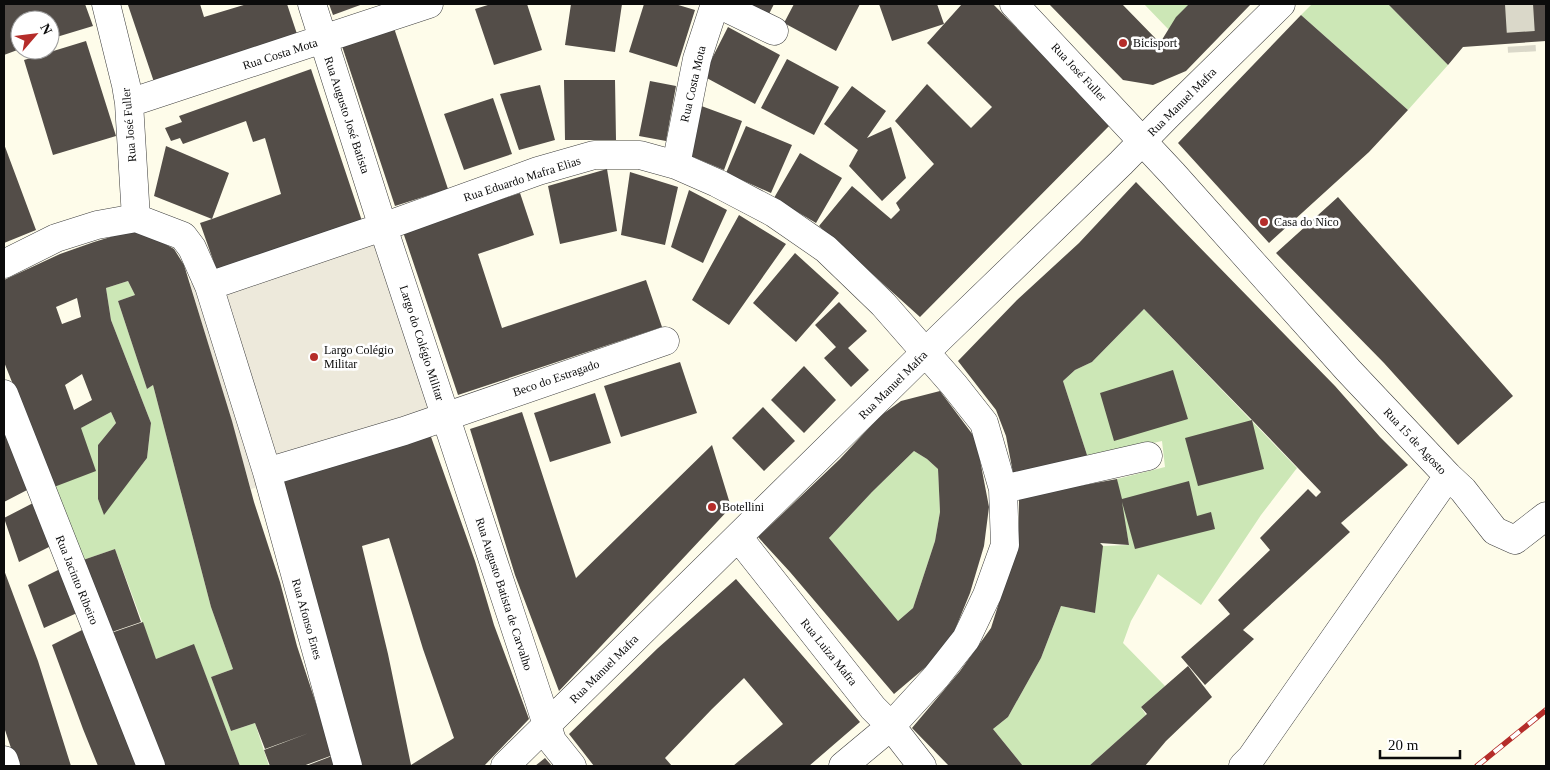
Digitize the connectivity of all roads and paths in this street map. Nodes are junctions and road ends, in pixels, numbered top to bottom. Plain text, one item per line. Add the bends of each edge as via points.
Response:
1 (106, 4) edge
2 (312, 4) edge
3 (429, 4) edge
4 (717, 4) edge
5 (1014, 4) edge
6 (1281, 4) edge
7 (774, 31) dead end
8 (323, 40) junction
9 (130, 103) junction
10 (1143, 141) junction
11 (676, 165) junction
12 (136, 218) junction
13 (384, 226) junction
14 (4, 264) edge
15 (210, 286) junction
16 (666, 340) dead end
17 (925, 353) junction
18 (4, 394) edge
19 (446, 415) junction
20 (1148, 456) dead end
21 (267, 472) junction
22 (1448, 476) junction
23 (1003, 489) junction
24 (1546, 516) edge
25 (738, 537) junction
26 (547, 726) junction
27 (891, 726) junction
28 (4, 760) edge
29 (6, 766) edge
30 (151, 766) edge
31 (348, 766) edge
32 (505, 766) edge
33 (572, 766) edge
34 (844, 766) edge
35 (922, 766) edge
36 (1243, 766) edge

1 - 9 street, Rua José Fuller
2 - 8 street, Rua Augusto José Batista
3 - 8 street, Rua Costa Mota
4 - 7 street
4 - 11 street, Rua Costa Mota via 697,60
5 - 10 street, Rua José Fuller
6 - 10 street, Rua Manuel Mafra
8 - 9 street, Rua Costa Mota
8 - 13 street, Rua Augusto José Batista
9 - 12 street, Rua José Fuller
10 - 17 street, Rua Manuel Mafra
10 - 22 street, Rua 15 de Agosto via 1348,370
11 - 13 street, Rua Eduardo Mafra Elias via 640,155 594,155 538,171
11 - 17 street, Rua Eduardo Mafra Elias via 774,213 826,249 883,304
12 - 14 street via 97,225 56,238
12 - 15 street via 183,236
13 - 15 street
13 - 19 street, Largo do Colégio Militar
15 - 21 street
16 - 19 street, Beco do Estragado
17 - 23 street, Rua Eduardo Mafra Elias via 984,423
17 - 25 street, Rua Manuel Mafra
18 - 30 street, Rua Jacinto Ribeiro
19 - 21 street, Largo do Colégio Militar via 404,431
19 - 26 street, Rua Augusto Batista de Carvalho
20 - 23 street
21 - 31 street, Rua Afonso Enes
22 - 24 street via 1495,531 1515,540
22 - 36 street, Rua 15 de Agosto
23 - 27 street, Rua Eduardo Mafra Elias via 1005,545 987,595 966,639
25 - 26 street, Rua Manuel Mafra
25 - 27 street, Rua Luiza Mafra via 873,708
26 - 32 street, Rua Manuel Mafra
26 - 33 street, Rua Augusto Batista de Carvalho via 552,741
27 - 34 street, Rua Eduardo Mafra Elias
27 - 35 street, Rua Luiza Mafra
28 - 29 street

